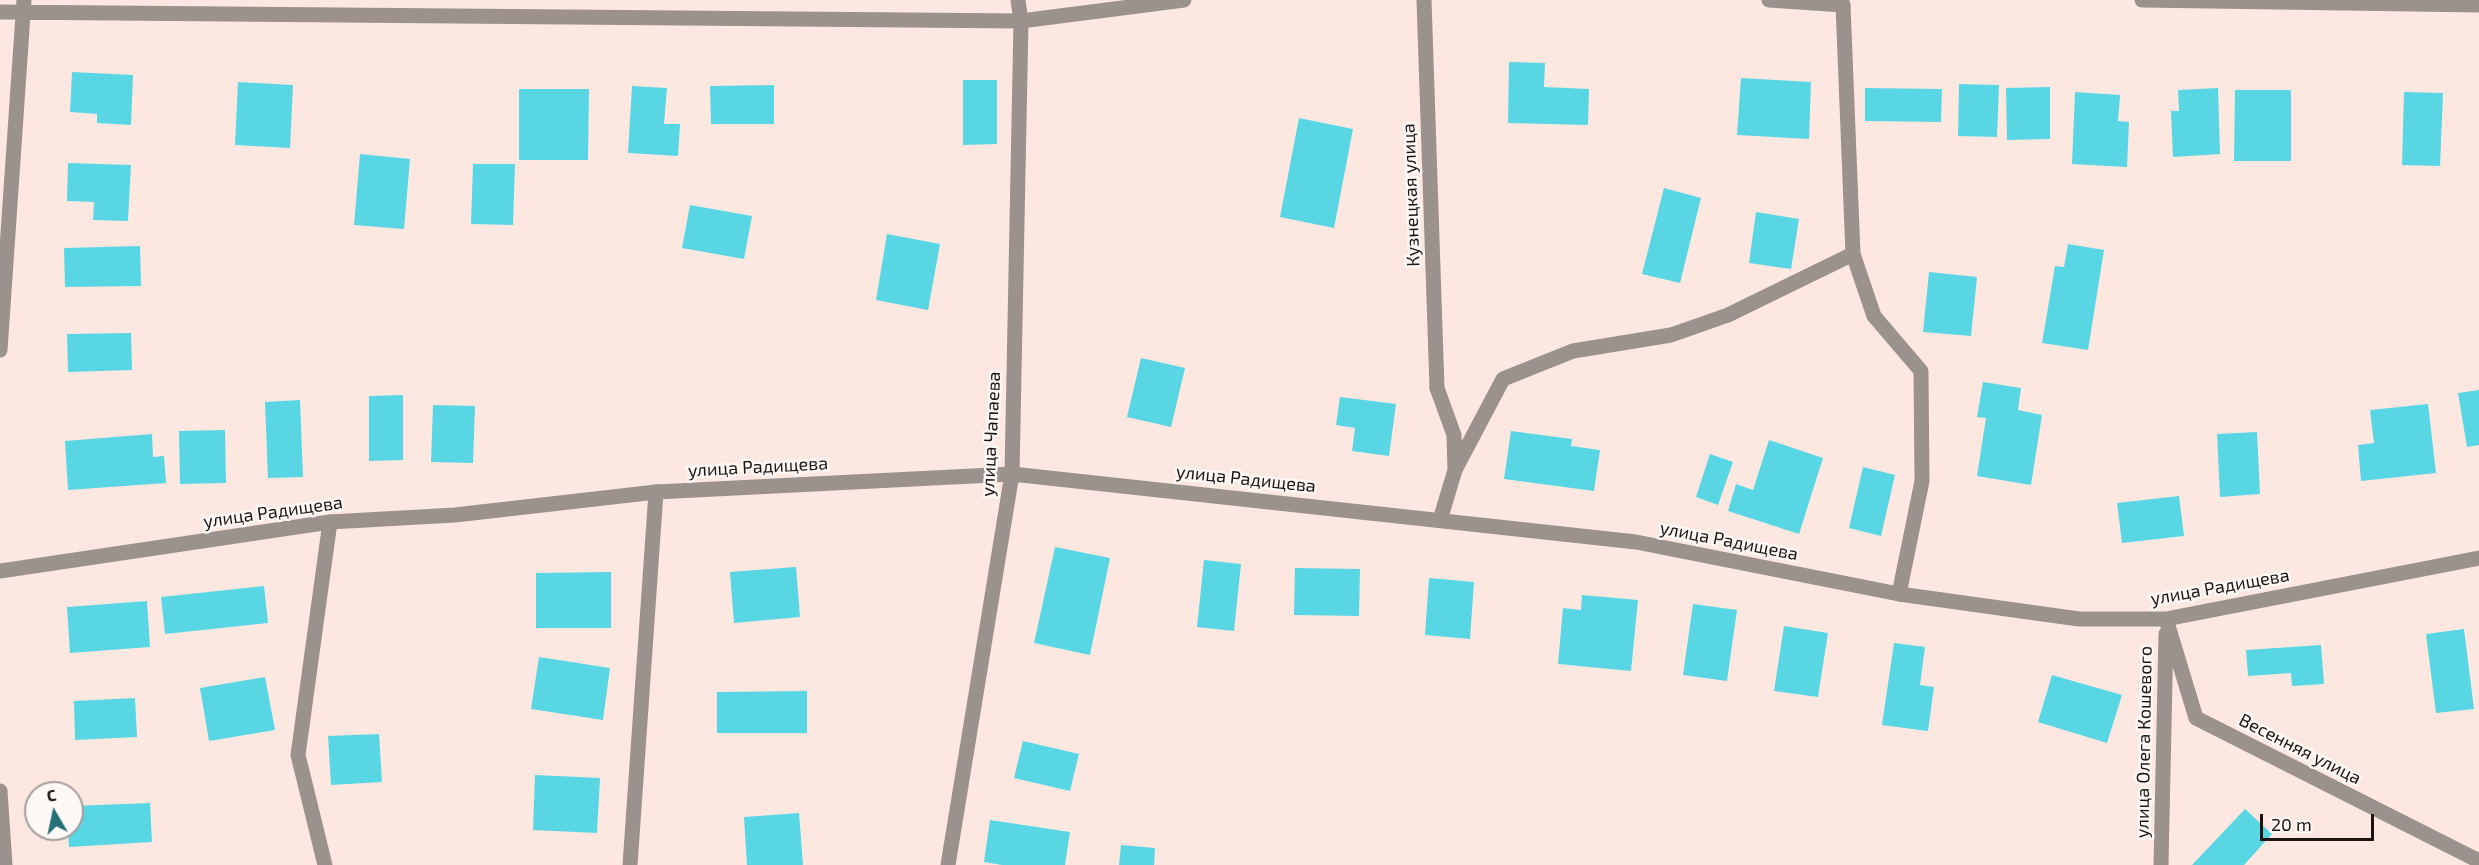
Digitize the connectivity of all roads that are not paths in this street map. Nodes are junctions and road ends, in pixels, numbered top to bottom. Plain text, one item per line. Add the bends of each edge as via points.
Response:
1 (1018, 0) edge
2 (1184, 0) edge
3 (1425, 0) edge
4 (1769, 0) edge
5 (2142, 0) edge
6 (1842, 2) edge
7 (2479, 5) edge
8 (24, 7) edge
9 (0, 12) edge
10 (1021, 21) junction
11 (1853, 254) junction
12 (0, 350) edge
13 (1455, 470) junction
14 (1012, 474) junction
15 (656, 492) junction
16 (1440, 520) junction
17 (330, 522) junction
18 (2479, 558) edge
19 (0, 571) edge
20 (1899, 594) junction
21 (2166, 619) junction
22 (0, 791) edge
23 (2479, 861) edge
24 (5, 865) edge
25 (325, 865) edge
26 (630, 865) edge
27 (948, 865) edge
28 (2162, 865) edge

1 - 10 street, улица Чапаева
2 - 10 street
3 - 13 street, Кузнецкая улица via 1437,388 1454,435
4 - 6 street
5 - 7 street
6 - 11 street
8 - 9 street
8 - 10 street
8 - 12 street
10 - 14 street, улица Чапаева
11 - 13 street via 1728,315 1671,335 1573,351 1503,379
11 - 20 street via 1874,316 1921,371 1922,481
13 - 16 street
14 - 15 street, улица Радищева
14 - 16 street, улица Радищева
14 - 27 street, улица Чапаева
15 - 17 street, улица Радищева via 455,515
15 - 26 street
16 - 20 street, улица Радищева via 1636,542
17 - 19 street, улица Радищева
17 - 25 street via 298,755
18 - 21 street, улица Радищева
20 - 21 street, улица Радищева via 2079,619
21 - 23 street, Весенняя улица via 2196,718
21 - 28 street, улица Олега Кошевого
22 - 24 street

